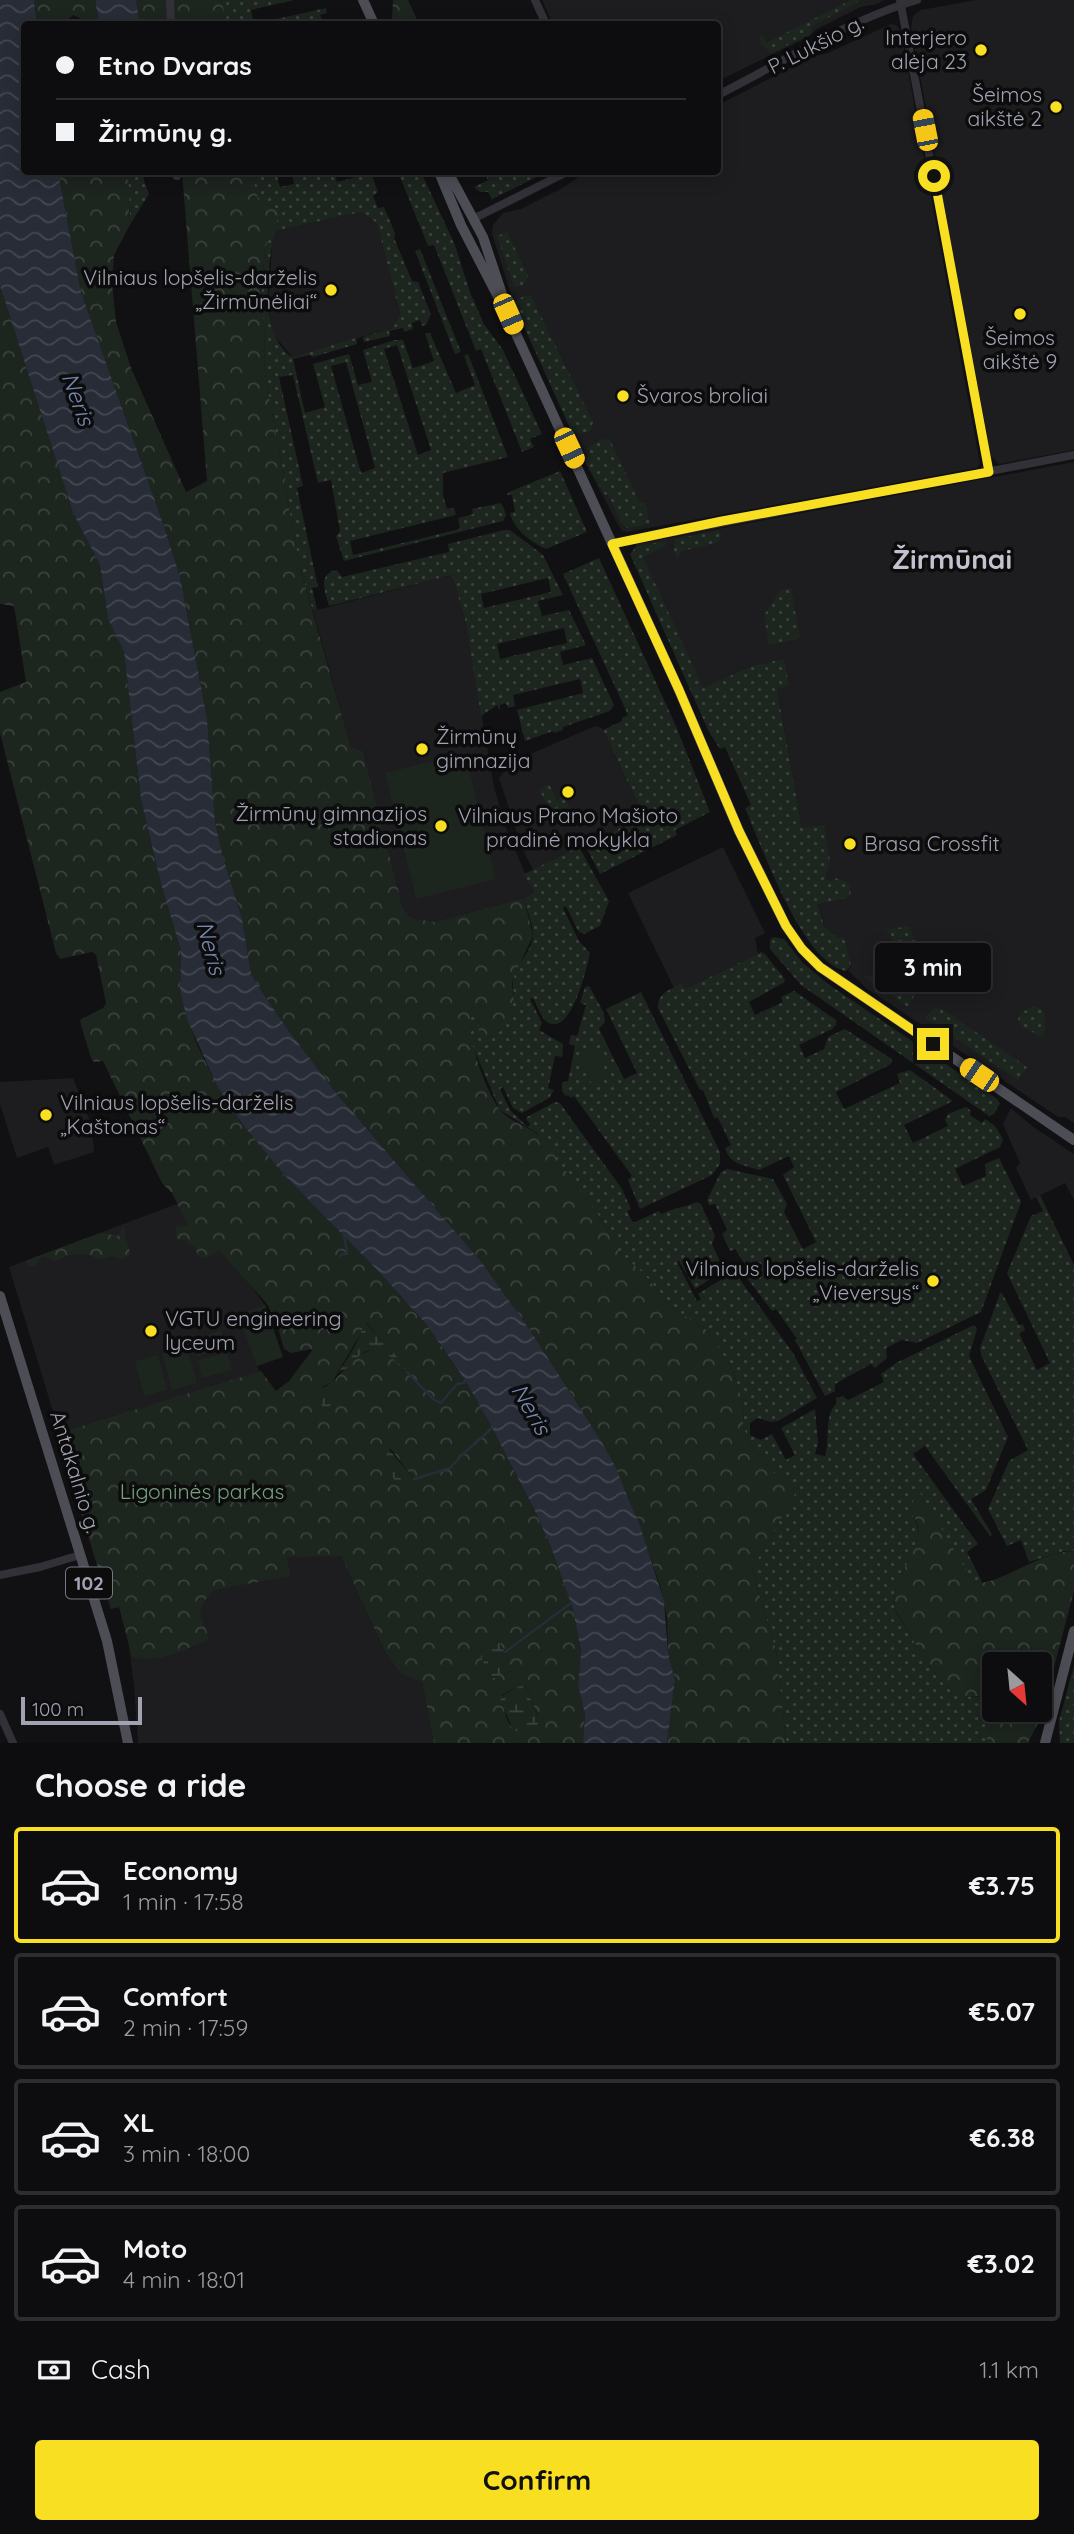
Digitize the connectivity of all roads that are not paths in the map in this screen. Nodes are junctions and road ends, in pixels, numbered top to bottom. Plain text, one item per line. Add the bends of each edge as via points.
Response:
1 (170, 0) edge
2 (363, 0) edge
3 (535, 0) edge
4 (917, 0) edge
5 (900, 2) edge
6 (171, 21) edge
7 (373, 21) edge
8 (545, 21) edge
9 (721, 93) edge
10 (440, 175) edge
11 (450, 175) edge
12 (561, 175) edge
13 (475, 218) junction
14 (461, 225) junction
15 (508, 314) junction
16 (1074, 456) edge
17 (989, 472) junction
18 (612, 544) junction
19 (1074, 1140) edge
20 (0, 1296) edge
21 (80, 1555) junction
22 (0, 1575) edge
23 (1074, 1631) edge
24 (0, 1714) edge
25 (13, 1743) edge
26 (128, 1743) edge
27 (1045, 1743) edge

1 - 6 street
2 - 7 main road
3 - 8 street
4 - 5 street, P. Lukšio g.
5 - 9 street, P. Lukšio g.
5 - 17 street
10 - 14 main road
11 - 13 main road
12 - 13 street
13 - 14 main road
13 - 15 main road
14 - 15 main road
15 - 18 main road
16 - 17 street
17 - 18 street
18 - 19 main road via 739,831 795,941 827,972
20 - 21 main road, Antakalnio g. / 102
21 - 22 street
21 - 26 main road, Antakalnio g. / 102 via 114,1669
23 - 27 main road
24 - 25 street

